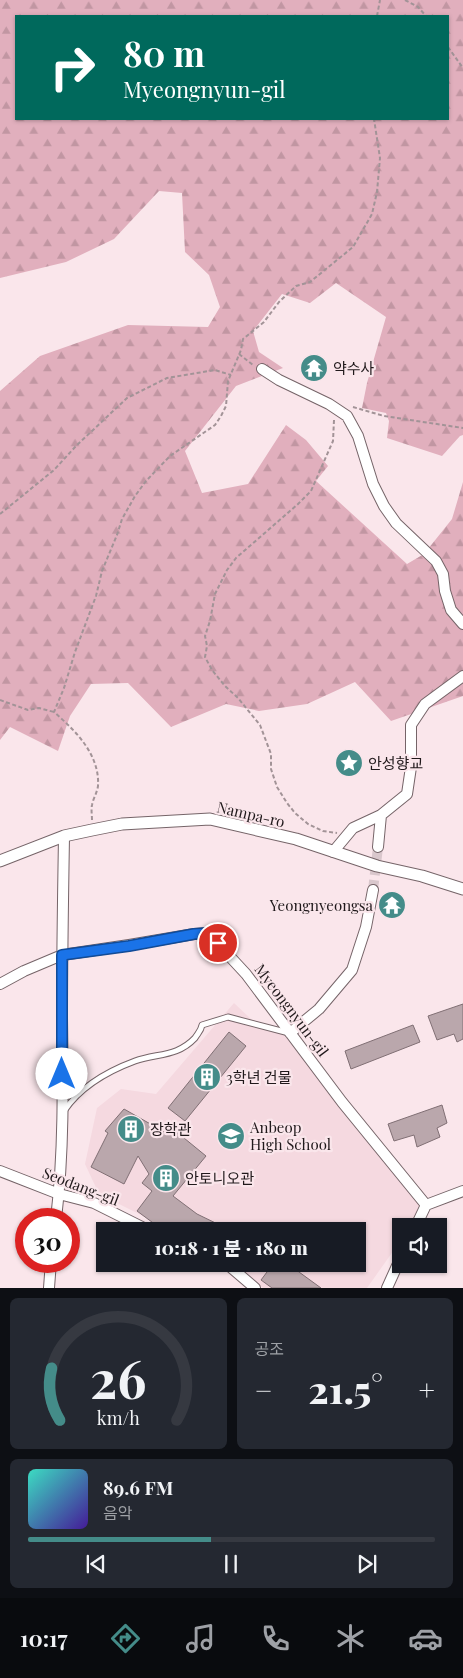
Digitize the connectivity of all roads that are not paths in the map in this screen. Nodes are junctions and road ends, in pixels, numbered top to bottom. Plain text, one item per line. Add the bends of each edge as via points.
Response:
1 (262, 369) road end
2 (463, 624) edge
3 (463, 676) edge
4 (381, 815) junction
5 (64, 836) junction
6 (378, 847) tunnel mouth
7 (333, 852) junction
8 (0, 861) edge
9 (463, 889) edge
10 (373, 890) tunnel mouth
11 (62, 955) junction
12 (0, 984) edge
13 (290, 1033) junction
14 (63, 1113) junction
15 (0, 1171) edge
16 (463, 1191) edge
17 (59, 1194) junction
18 (426, 1205) junction
19 (57, 1208) edge
20 (420, 1218) edge
21 (132, 1222) edge
22 (236, 1272) edge
23 (50, 1273) edge
24 (394, 1273) edge
25 (49, 1288) edge
26 (255, 1288) edge
27 (387, 1288) edge

1 - 2 street via 347,416 358,436 373,484 384,506 396,523 436,561 443,574 444,591 451,610
3 - 4 street via 425,704 411,725 407,794
4 - 6 street
4 - 7 street via 354,828
5 - 7 street, Nampa-ro via 122,824 210,819 296,839
5 - 8 street, Nampa-ro
5 - 11 street
7 - 9 street, Nampa-ro
10 - 13 street via 366,927 352,970 318,1010
11 - 12 street, Myeongnyun-gil
11 - 13 street, Myeongnyun-gil via 208,933 246,974
11 - 14 street
13 - 14 lane via 228,1017 202,1025 190,1044 176,1052 136,1061 88,1085
13 - 18 street, Myeongnyun-gil
14 - 17 street
15 - 17 street, Seodang-gil
16 - 18 street
17 - 19 street
17 - 21 street, Seodang-gil via 94,1203
18 - 20 street
22 - 26 street
23 - 25 street
24 - 27 street

